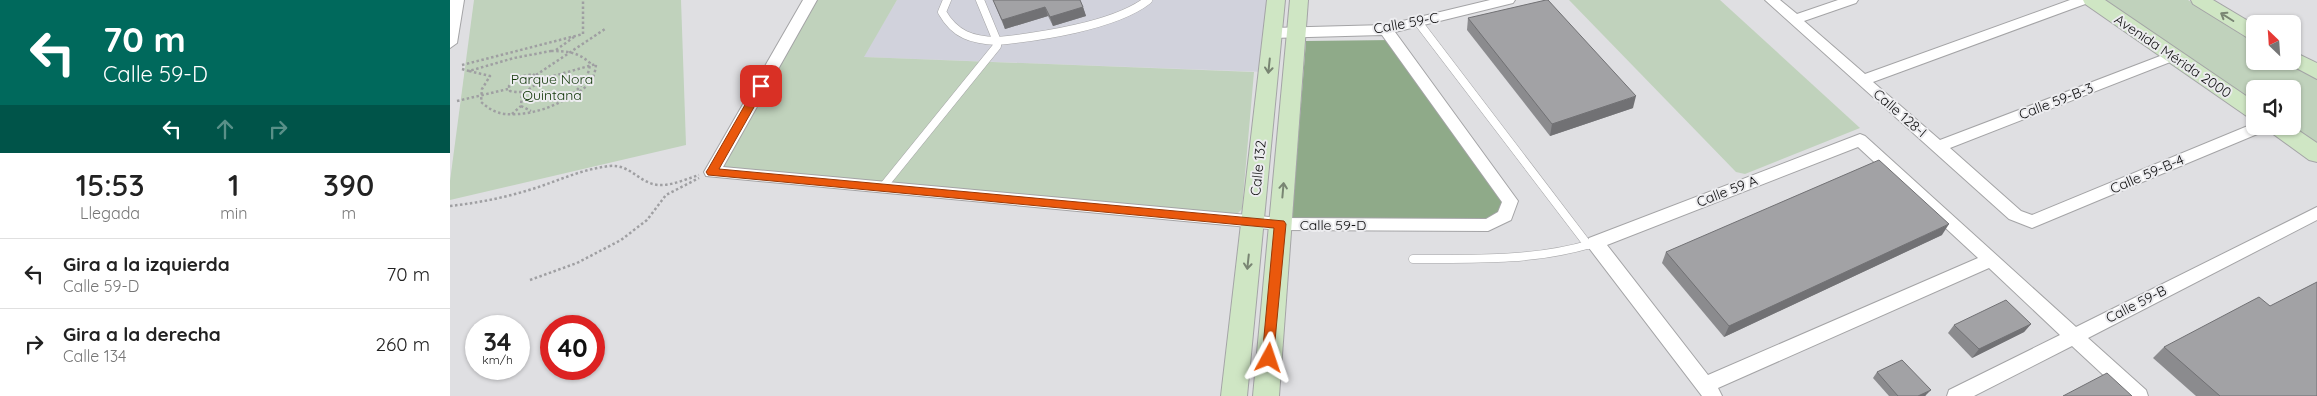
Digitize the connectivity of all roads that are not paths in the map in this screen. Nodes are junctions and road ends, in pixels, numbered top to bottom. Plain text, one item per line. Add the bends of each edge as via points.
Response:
1 (457, 0) edge
2 (810, 0) edge
3 (947, 0) edge
4 (980, 0) edge
5 (1148, 0) edge
6 (1276, 0) edge
7 (1299, 0) edge
8 (1508, 0) edge
9 (1772, 0) edge
10 (1850, 0) edge
11 (2083, 0) edge
12 (2092, 0) edge
13 (2200, 0) edge
14 (1794, 20) junction
15 (1418, 22) junction
16 (2246, 28) edge
17 (1386, 30) junction
18 (1272, 33) junction
19 (1296, 33) junction
20 (997, 41) junction
21 (450, 43) edge
22 (2173, 56) junction
23 (2301, 62) edge
24 (2317, 72) edge
25 (1863, 80) junction
26 (2246, 106) edge
27 (2246, 133) edge
28 (2289, 135) edge
29 (1938, 147) junction
30 (2317, 154) edge
31 (882, 188) junction
32 (2317, 213) edge
33 (1252, 222) junction
34 (2032, 222) joint
35 (1280, 224) junction
36 (1592, 244) junction
37 (1413, 258) dead end
38 (1991, 260) junction
39 (2073, 335) junction
40 (1709, 393) edge
41 (1234, 396) edge
42 (1266, 396) edge
43 (1956, 396) edge
44 (2139, 396) edge

1 - 21 street
2 - 31 street, Calle 59-D via 712,172
3 - 20 lane via 942,12 948,26 960,35 979,41
4 - 20 lane
5 - 20 lane via 1100,23
6 - 18 street, Calle 132
7 - 19 street, Calle 132
8 - 15 street, Calle 59-C
9 - 14 street, Calle 128-I
10 - 14 street
11 - 25 street
12 - 22 street, Avenida Mérida 2000
16 -> 13 street
14 - 25 street, Calle 128-I
15 - 17 street, Calle 59-C
15 - 36 lane
17 - 19 street, Calle 59-C
17 - 35 street, Calle 59-D via 1510,201 1505,216 1488,225
18 - 19 street, Calle 59-C
18 -> 33 street, Calle 132
35 -> 19 street, Calle 132
20 - 31 lane via 997,46
22 - 26 street, Avenida Mérida 2000
22 - 29 street, Calle 59-B-3
23 - 24 street
25 - 29 street, Calle 128-I
27 - 34 street, Calle 59-B-4
28 - 30 street
29 - 34 street, Calle 128-I via 2015,215
31 - 33 street, Calle 59-D
32 - 39 street, Calle 59-B
33 - 35 street, Calle 59-D
33 -> 41 street, Calle 132
35 - 42 street, Calle 132
36 - 37 lane via 1570,251 1532,256
36 - 38 street, Calle 59 A via 1860,140
36 - 40 street
38 - 39 street
38 - 40 street
39 - 43 street, Calle 59-B
39 - 44 street

